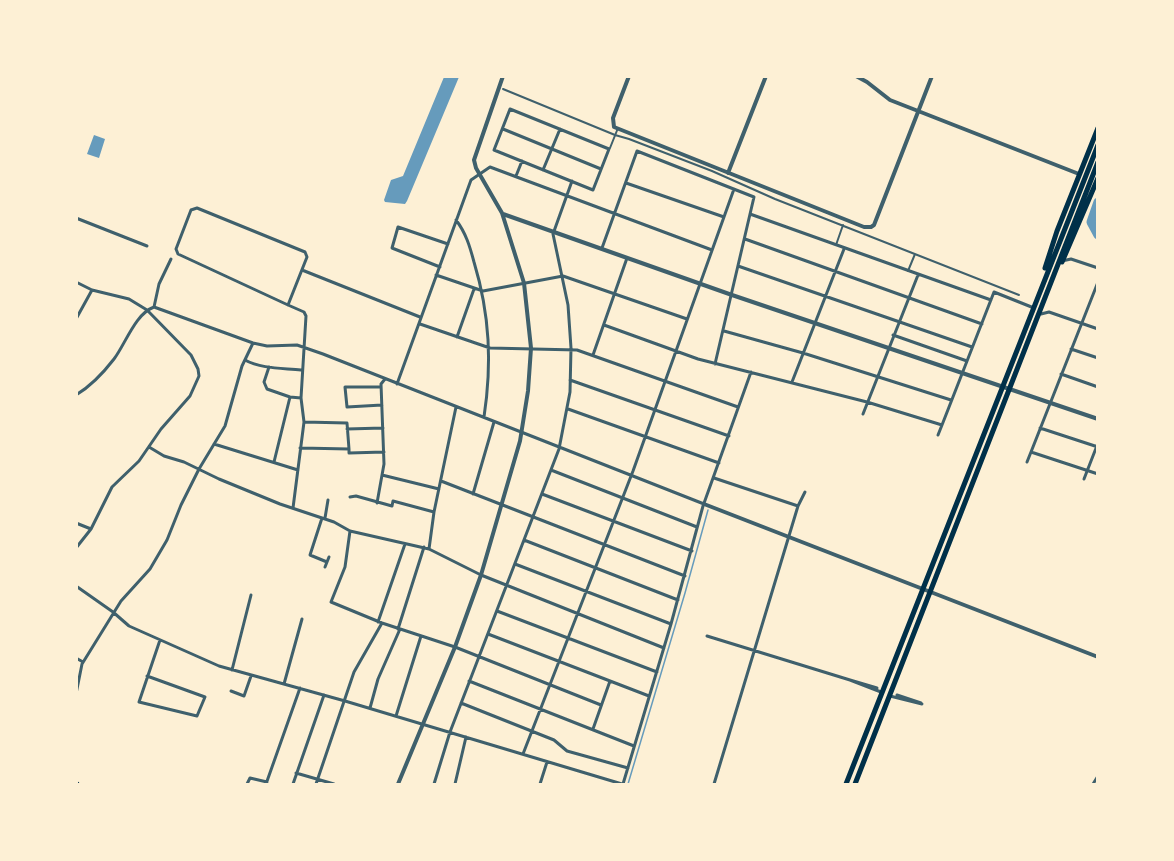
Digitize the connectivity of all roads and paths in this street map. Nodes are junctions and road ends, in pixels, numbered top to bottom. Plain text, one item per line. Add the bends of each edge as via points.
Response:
1 (503, 76) edge
2 (629, 76) edge
3 (766, 76) edge
4 (856, 76) edge
5 (932, 76) edge
6 (503, 89) dead end
7 (919, 112) junction
8 (618, 128) junction
9 (1098, 128) edge
10 (502, 129) junction
11 (560, 129) junction
12 (615, 135) junction
13 (1098, 145) edge
14 (551, 149) junction
15 (609, 149) junction
16 (522, 161) junction
17 (1098, 162) edge
18 (601, 169) junction
19 (543, 170) junction
20 (479, 173) junction
21 (728, 173) junction
22 (1079, 174) junction
23 (516, 176) junction
24 (1098, 178) edge
25 (572, 181) junction
26 (626, 183) junction
27 (734, 189) junction
28 (567, 195) junction
29 (79, 212) dead end
30 (502, 213) junction
31 (615, 213) junction
32 (750, 214) junction
33 (76, 217) edge
34 (724, 218) junction
35 (456, 220) junction
36 (843, 225) junction
37 (1068, 228) junction
38 (554, 231) junction
39 (745, 239) junction
40 (448, 244) junction
41 (835, 245) junction
42 (147, 246) dead end
43 (602, 248) junction
44 (844, 249) junction
45 (712, 250) junction
46 (915, 254) junction
47 (627, 257) junction
48 (171, 259) dead end
49 (1062, 261) junction
50 (738, 266) junction
51 (440, 267) junction
52 (1098, 268) edge
53 (302, 270) junction
54 (908, 271) junction
55 (835, 272) junction
56 (436, 275) junction
57 (918, 275) junction
58 (563, 276) junction
59 (1054, 276) junction
60 (76, 282) edge
61 (1043, 282) junction
62 (1098, 282) edge
63 (524, 283) junction
64 (700, 284) junction
65 (474, 289) junction
66 (92, 290) junction
67 (483, 291) junction
68 (614, 294) junction
69 (732, 295) junction
70 (1019, 296) dead end
71 (826, 297) junction
72 (1092, 297) junction
73 (909, 298) junction
74 (1098, 298) edge
75 (991, 300) junction
76 (288, 305) junction
77 (154, 307) junction
78 (1034, 308) junction
79 (147, 310) junction
80 (1039, 315) junction
81 (420, 317) junction
82 (76, 319) edge
83 (687, 319) junction
84 (899, 322) junction
85 (815, 323) junction
86 (420, 324) junction
87 (982, 324) junction
88 (1082, 324) junction
89 (604, 325) junction
90 (1098, 329) edge
91 (724, 332) junction
92 (893, 335) junction
93 (457, 337) junction
94 (253, 343) junction
95 (972, 347) junction
96 (303, 348) junction
97 (490, 348) junction
98 (531, 348) junction
99 (571, 348) junction
100 (888, 348) junction
101 (1071, 349) junction
102 (676, 351) junction
103 (803, 353) junction
104 (592, 355) junction
105 (1098, 358) edge
106 (245, 360) junction
107 (967, 361) junction
108 (716, 364) junction
109 (269, 367) junction
110 (301, 370) junction
111 (751, 372) junction
112 (962, 373) junction
113 (1061, 374) junction
114 (878, 377) junction
115 (385, 379) junction
116 (570, 380) junction
117 (665, 381) junction
118 (792, 382) junction
119 (397, 384) junction
120 (381, 387) junction
121 (1002, 387) junction
122 (1098, 387) edge
123 (1009, 390) junction
124 (76, 394) edge
125 (290, 397) junction
126 (301, 398) junction
127 (951, 400) junction
128 (867, 402) junction
129 (1049, 403) junction
130 (382, 405) junction
131 (456, 407) junction
132 (738, 407) junction
133 (567, 409) junction
134 (656, 409) junction
135 (863, 414) dead end
136 (484, 417) junction
137 (1098, 419) edge
138 (304, 422) junction
139 (494, 422) junction
140 (942, 425) junction
141 (383, 428) junction
142 (1040, 428) junction
143 (347, 429) junction
144 (521, 433) junction
145 (938, 435) dead end
146 (729, 436) junction
147 (645, 437) junction
148 (214, 444) junction
149 (1097, 446) edge
150 (149, 447) junction
151 (560, 447) junction
152 (300, 448) junction
153 (349, 449) junction
154 (384, 452) junction
155 (1031, 452) junction
156 (274, 462) junction
157 (1027, 462) dead end
158 (719, 463) junction
159 (199, 469) junction
160 (298, 470) junction
161 (551, 470) junction
162 (1087, 470) junction
163 (632, 474) junction
164 (1098, 474) edge
165 (382, 475) junction
166 (714, 478) junction
167 (1084, 479) dead end
168 (441, 482) junction
169 (439, 489) junction
170 (805, 492) dead end
171 (473, 494) junction
172 (542, 494) junction
173 (350, 497) dead end
174 (623, 498) junction
175 (328, 500) dead end
176 (377, 503) junction
177 (704, 504) junction
178 (501, 505) junction
179 (798, 506) junction
180 (293, 508) junction
181 (434, 512) junction
182 (532, 517) junction
183 (324, 518) junction
184 (614, 521) junction
185 (76, 523) edge
186 (697, 527) junction
187 (91, 529) junction
188 (350, 531) junction
189 (790, 537) junction
190 (524, 540) junction
191 (405, 543) junction
192 (604, 545) junction
193 (76, 548) edge
194 (424, 548) junction
195 (429, 549) junction
196 (692, 551) junction
197 (515, 564) junction
198 (325, 567) dead end
199 (595, 568) junction
200 (481, 575) junction
201 (685, 576) junction
202 (507, 585) junction
203 (76, 586) edge
204 (923, 588) junction
205 (586, 591) junction
206 (931, 591) junction
207 (251, 595) dead end
208 (678, 600) junction
209 (497, 610) junction
210 (113, 612) junction
211 (578, 614) junction
212 (302, 620) dead end
213 (380, 623) junction
214 (671, 624) junction
215 (399, 629) junction
216 (488, 634) junction
217 (421, 636) junction
218 (707, 636) dead end
219 (568, 638) junction
220 (160, 639) junction
221 (455, 647) junction
222 (664, 648) junction
223 (755, 651) junction
224 (479, 657) junction
225 (1098, 657) edge
226 (76, 658) edge
227 (559, 662) junction
228 (83, 663) junction
229 (232, 670) junction
230 (657, 672) junction
231 (251, 675) junction
232 (147, 676) junction
233 (850, 680) junction
234 (469, 681) junction
235 (610, 681) junction
236 (284, 684) junction
237 (550, 684) junction
238 (300, 688) junction
239 (877, 688) dead end
240 (231, 691) dead end
241 (882, 693) junction
242 (76, 694) edge
243 (324, 695) junction
244 (897, 695) dead end
245 (650, 696) junction
246 (890, 696) junction
247 (345, 701) junction
248 (461, 703) junction
249 (602, 705) junction
250 (370, 708) junction
251 (541, 708) junction
252 (396, 716) junction
253 (422, 724) junction
254 (593, 729) junction
255 (532, 731) junction
256 (450, 732) junction
257 (466, 737) junction
258 (634, 746) junction
259 (523, 754) junction
260 (547, 762) junction
261 (628, 768) junction
262 (296, 773) junction
263 (1098, 776) edge
264 (317, 782) edge
265 (267, 783) edge
266 (248, 784) edge
267 (292, 784) edge
268 (334, 784) edge
269 (398, 784) edge
270 (434, 784) edge
271 (454, 784) edge
272 (540, 784) edge
273 (623, 784) edge
274 (714, 784) edge
275 (846, 784) edge
276 (855, 784) edge
277 (1092, 784) edge

1 - 20 street via 474,159
2 - 8 street via 613,118 614,127
3 - 21 street
4 - 7 street via 890,100
5 - 7 street
6 - 12 street
7 - 21 street via 871,227
7 - 22 street
8 - 12 street
8 - 21 street
9 - 22 highway
10 - 11 street via 510,109
10 - 14 street
10 - 16 street via 494,150
11 - 14 street
11 - 15 street
12 - 15 street
12 - 36 street
13 - 37 highway
14 - 18 street
14 - 19 street
15 - 18 street
16 - 19 street
16 - 23 street
17 - 37 highway
18 - 25 street via 593,190
19 - 25 street
20 - 23 street via 491,167
20 - 30 street
20 - 35 street via 471,180
22 - 61 highway
23 - 28 street
24 - 49 highway
25 - 28 street
26 - 27 street via 637,151
26 - 31 street
26 - 34 street
27 - 32 street via 754,197
27 - 34 street
28 - 31 street
28 - 38 street
29 - 33 street
30 - 38 street
30 - 63 street
31 - 43 street
31 - 45 street
32 - 39 street
32 - 41 street
33 - 42 street
34 - 45 street
35 - 40 street
35 - 67 street via 467,237
36 - 41 street
36 - 46 street
37 - 59 highway
37 - 61 highway
38 - 43 street
38 - 58 street
39 - 50 street
39 - 55 street
40 - 51 street
40 - 51 street via 398,227 392,248
41 - 44 street
43 - 47 street
44 - 54 street
44 - 55 street
45 - 64 street
46 - 54 street
46 - 70 street
47 - 64 street
47 - 68 street
48 - 77 street
49 - 52 street via 1071,259
49 - 59 highway
50 - 69 street
50 - 71 street
51 - 56 street
53 - 76 street
53 - 76 street via 305,252 197,208 190,210 176,249 178,255
53 - 81 street
54 - 57 street
55 - 71 street
55 - 73 street
56 - 65 street
56 - 81 street
57 - 73 street
57 - 75 street
58 - 63 street
58 - 68 street
58 - 99 street
59 - 80 highway
60 - 66 street
61 - 78 highway
62 - 72 street
63 - 67 street
63 - 98 street
64 - 69 street
64 - 83 street
65 - 67 street
65 - 93 street
66 - 79 street via 129,299
66 - 82 street
67 - 97 street
68 - 83 street
68 - 89 street
69 - 85 street
69 - 91 street
71 - 84 street
71 - 85 street
72 - 74 street
72 - 88 street
73 - 84 street
73 - 87 street
75 - 78 street via 994,292
75 - 87 street
76 - 96 street via 306,316
77 - 79 street
77 - 94 street
78 - 121 highway
79 - 124 street via 105,369
79 - 150 street via 191,355 199,376 190,396
80 - 88 street via 1049,312
80 - 123 highway
81 - 86 street
83 - 102 street
84 - 92 street
84 - 95 street
85 - 100 street
85 - 103 street
86 - 93 street
86 - 119 street
87 - 95 street
88 - 90 street
88 - 101 street
89 - 102 street
89 - 104 street
91 - 103 street
91 - 108 street
92 - 100 street
92 - 107 street
93 - 97 street
94 - 96 street
94 - 106 street
95 - 107 street
96 - 110 street
96 - 115 street
97 - 98 street
97 - 136 street
98 - 99 street
98 - 144 street
99 - 104 street
99 - 116 street
100 - 112 street
100 - 114 street
101 - 105 street
101 - 113 street
102 - 108 street
102 - 117 street
103 - 114 street
103 - 118 street
104 - 117 street
106 - 109 street
106 - 148 street via 225,426
107 - 112 street
108 - 111 street
109 - 110 street
109 - 125 street via 264,382 267,389
110 - 126 street
111 - 118 street
111 - 132 street
112 - 121 street
112 - 127 street
113 - 122 street
113 - 129 street
114 - 127 street
114 - 128 street
115 - 119 street
115 - 120 street
116 - 133 street
116 - 134 street
117 - 132 street
117 - 134 street
118 - 128 street
119 - 131 street
120 - 130 street
120 - 130 street via 345,387 347,407
121 - 123 street
121 - 204 highway
123 - 129 street
123 - 206 highway
125 - 126 street
125 - 156 street
126 - 138 street
127 - 140 street
128 - 135 street
128 - 140 street
129 - 137 street
129 - 142 street
130 - 141 street
131 - 136 street
131 - 168 street
132 - 146 street
133 - 147 street
133 - 151 street
134 - 146 street
134 - 147 street
136 - 139 street
138 - 143 street via 347,423
138 - 152 street
139 - 144 street
139 - 171 street
140 - 145 street
141 - 143 street
141 - 154 street
142 - 149 street
142 - 155 street
143 - 153 street
144 - 151 street
144 - 178 street
146 - 158 street
147 - 158 street
147 - 163 street
148 - 156 street
148 - 159 street
149 - 162 street
150 - 159 street
150 - 187 street via 112,487
151 - 161 street
151 - 163 street
152 - 153 street
152 - 160 street
153 - 154 street via 349,453
154 - 165 street
155 - 157 street
155 - 162 street
156 - 160 street
158 - 166 street
159 - 180 street
159 - 210 street via 167,540 150,568
160 - 180 street
161 - 172 street
161 - 174 street
162 - 164 street
162 - 167 street
163 - 174 street
163 - 177 street
165 - 169 street
165 - 176 street
166 - 177 street
166 - 179 street
168 - 169 street
168 - 171 street
169 - 181 street
170 - 179 street
171 - 178 street
172 - 182 street
172 - 184 street
173 - 176 street
174 - 184 street
174 - 186 street
175 - 183 street
176 - 181 street via 392,506 393,501
177 - 186 street
177 - 189 street
178 - 182 street
178 - 200 street
179 - 189 street
180 - 183 street
181 - 195 street
182 - 190 street
182 - 192 street
183 - 188 street
183 - 198 street via 310,555 328,559
184 - 192 street
184 - 196 street
185 - 187 street
186 - 196 street
187 - 193 street
188 - 191 street
188 - 213 street via 345,567 331,602
189 - 204 street
189 - 223 street
190 - 197 street
190 - 199 street
191 - 194 street
191 - 213 street
192 - 199 street
192 - 201 street
194 - 195 street
194 - 215 street
195 - 200 street
196 - 201 street
197 - 202 street
197 - 205 street
199 - 205 street
199 - 208 street
200 - 202 street
200 - 221 street
201 - 208 street
202 - 209 street
202 - 211 street
203 - 210 street
204 - 206 street
204 - 241 highway
205 - 211 street
205 - 214 street
206 - 225 street
206 - 246 highway
207 - 229 street
208 - 214 street
209 - 216 street
209 - 219 street
210 - 220 street via 125,624
210 - 228 street
211 - 219 street
211 - 222 street
212 - 236 street
213 - 215 street
213 - 247 street via 354,672
214 - 222 street
215 - 217 street
215 - 250 street
216 - 224 street
216 - 227 street
217 - 221 street
217 - 252 street
218 - 223 street
219 - 227 street
219 - 230 street
220 - 229 street
220 - 232 street
221 - 224 street
221 - 253 street
222 - 230 street
223 - 233 street
223 - 274 street
224 - 234 street
224 - 237 street
226 - 228 street
227 - 235 street
227 - 237 street
228 - 242 street
229 - 231 street
230 - 245 street
231 - 236 street
231 - 240 street via 244,696
232 - 232 street via 205,697 197,717 139,702
233 - 239 street
233 - 241 street
234 - 248 street
234 - 251 street
235 - 245 street
235 - 249 street
236 - 238 street
237 - 249 street
237 - 251 street
238 - 243 street
238 - 265 street
241 - 275 highway
243 - 247 street
243 - 262 street
244 - 246 street via 922,704
245 - 258 street
246 - 276 highway
247 - 250 street
247 - 264 street
248 - 255 street
248 - 256 street
249 - 254 street
250 - 252 street
251 - 254 street
251 - 255 street
252 - 253 street
253 - 256 street
253 - 269 street
254 - 258 street
255 - 259 street
255 - 261 street via 554,740 567,751
256 - 257 street
256 - 270 street
257 - 259 street
257 - 271 street
258 - 261 street
259 - 260 street
260 - 272 street
260 - 273 street
261 - 273 street
262 - 264 street
262 - 267 street
263 - 277 street
264 - 268 street
265 - 266 street via 250,778

